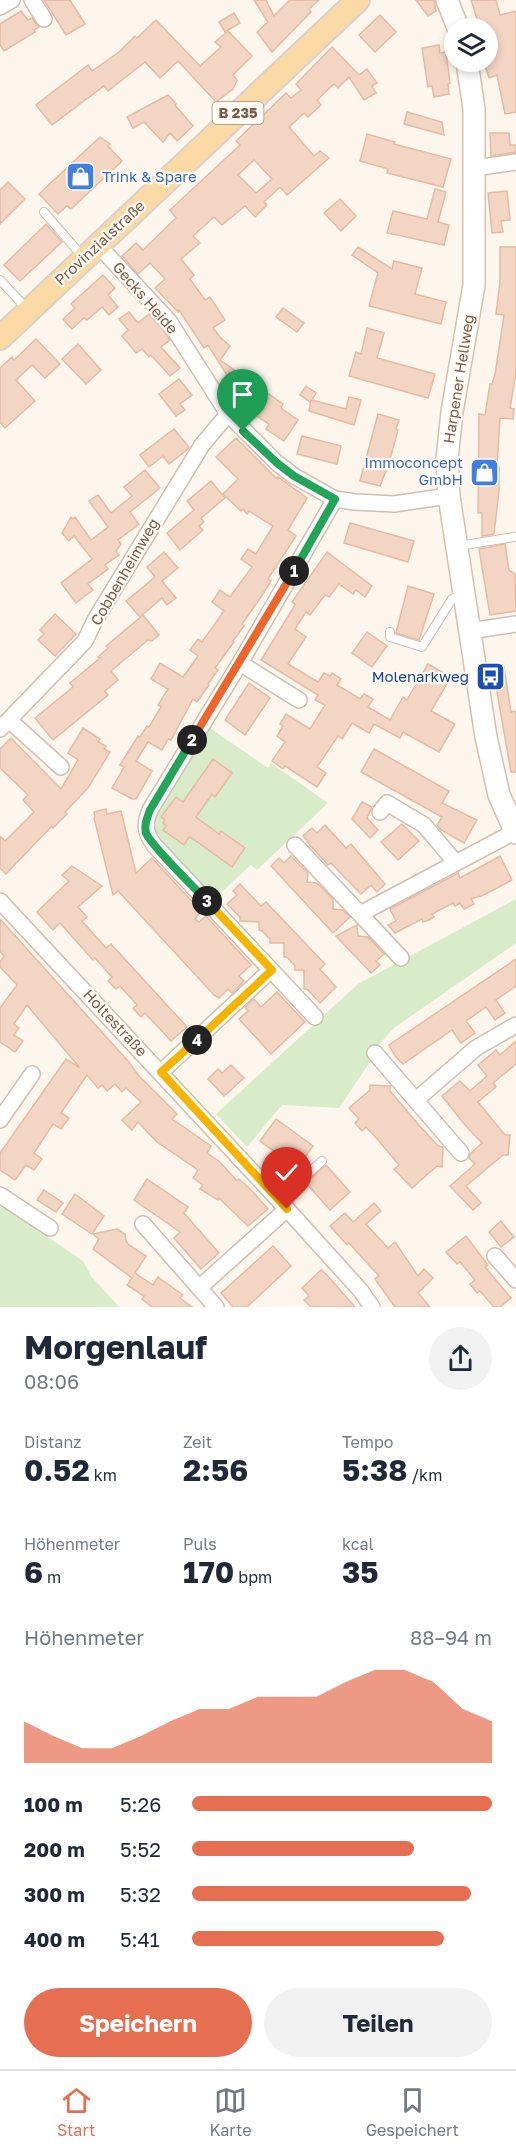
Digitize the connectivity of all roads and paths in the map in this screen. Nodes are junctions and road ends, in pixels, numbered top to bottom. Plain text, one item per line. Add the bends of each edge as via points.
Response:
1 (12, 0) edge
2 (32, 0) edge
3 (358, 0) edge
4 (447, 0) edge
5 (0, 7) edge
6 (454, 18) edge
7 (44, 19) dead end
8 (468, 72) edge
9 (516, 162) edge
10 (474, 168) junction
11 (44, 212) dead end
12 (90, 251) junction
13 (0, 280) edge
14 (29, 311) junction
15 (0, 338) edge
16 (228, 414) junction
17 (448, 496) junction
18 (335, 499) junction
19 (514, 537) dead end
20 (456, 546) junction
21 (464, 594) junction
22 (516, 624) edge
23 (469, 631) junction
24 (390, 632) dead end
25 (240, 663) junction
26 (299, 700) dead end
27 (5, 724) edge
28 (61, 767) dead end
29 (380, 812) dead end
30 (516, 832) edge
31 (295, 845) dead end
32 (456, 863) junction
33 (0, 901) edge
34 (360, 914) junction
35 (401, 958) dead end
36 (272, 970) junction
37 (315, 1017) dead end
38 (516, 1025) edge
39 (375, 1053) dead end
40 (161, 1072) junction
41 (32, 1074) dead end
42 (417, 1099) junction
43 (0, 1120) edge
44 (461, 1153) dead end
45 (322, 1161) dead end
46 (0, 1195) edge
47 (285, 1208) junction
48 (143, 1224) dead end
49 (50, 1228) dead end
50 (495, 1256) dead end
51 (515, 1278) edge
52 (200, 1287) junction
53 (216, 1307) edge
54 (372, 1307) edge

1 - 5 street
2 - 7 street
3 - 12 main road, Provinzialstraße / B 235
4 - 6 street
8 - 10 street, Harpener Hellweg via 474,109
9 - 10 street
10 - 17 street, Harpener Hellweg via 474,285 452,412
11 - 12 lane
12 - 14 main road, Provinzialstraße / B 235
12 - 16 street, Gecks Heide via 169,321
13 - 14 lane
14 - 15 main road, Provinzialstraße / B 235
16 - 18 street, Gecks Heide via 277,463
16 - 27 street, Cobbenheimweg via 189,465 86,641
17 - 18 street, Gecks Heide via 394,504
17 - 20 street, Harpener Hellweg
18 - 25 street
19 - 20 lane
20 - 21 street, Harpener Hellweg
21 - 23 street, Harpener Hellweg
21 - 24 lane via 452,599 422,647 394,639
22 - 23 street
23 - 30 street, Harpener Hellweg via 499,795
25 - 26 street
25 - 36 street via 145,822 147,834
27 - 28 street, Cobbenheimweg
29 - 32 street via 387,803 424,825
30 - 32 street
31 - 34 street
32 - 34 street
33 - 40 street, Holtestraße
34 - 35 street
36 - 37 street
36 - 40 street
38 - 42 street via 476,1048
39 - 42 street
40 - 47 street, Holtestraße
41 - 43 street
42 - 44 street
45 - 47 lane via 302,1180
46 - 49 street
47 - 52 street
47 - 54 street, Holtestraße
48 - 52 street
50 - 51 street
52 - 53 street

